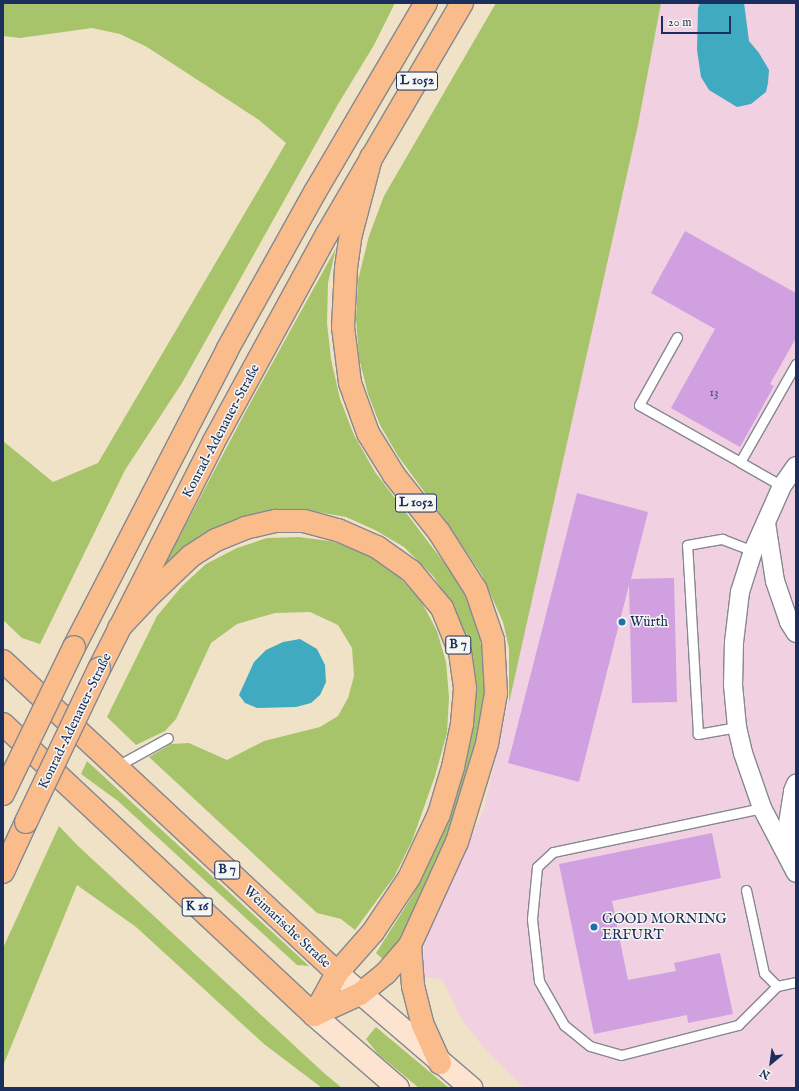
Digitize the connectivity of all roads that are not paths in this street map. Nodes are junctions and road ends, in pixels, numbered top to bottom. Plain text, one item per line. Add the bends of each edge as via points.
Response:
1 (426, 3) edge
2 (462, 3) edge
3 (416, 13) edge
4 (371, 158) junction
5 (677, 337) dead end
6 (796, 364) edge
7 (740, 462) junction
8 (796, 466) edge
9 (782, 486) junction
10 (766, 523) junction
11 (753, 551) junction
12 (119, 628) junction
13 (796, 633) edge
14 (3, 661) edge
15 (3, 724) edge
16 (737, 727) junction
17 (168, 738) dead end
18 (116, 766) junction
19 (796, 784) edge
20 (3, 794) edge
21 (762, 808) junction
22 (793, 869) edge
23 (3, 872) edge
24 (746, 890) dead end
25 (410, 945) junction
26 (337, 973) junction
27 (796, 982) edge
28 (777, 986) junction
29 (360, 994) junction
30 (314, 1015) junction
31 (440, 1063) junction
32 (398, 1088) edge
33 (471, 1088) edge

1 - 3 main road, L 1052
2 - 4 main road, Konrad-Adenauer-Straße / L 1052
3 - 20 main road, L 1052, bridge via 246,315 147,502
4 - 12 main road, Konrad-Adenauer-Straße / L 1052 via 213,443
4 - 25 main road, L 1052 via 351,234 346,268 343,327 350,383 368,433 394,476 439,532 476,590 493,640 496,693 487,744 457,842
5 - 7 lane via 639,405
6 - 7 lane
7 - 9 lane
8 - 9 street
9 - 10 street
10 - 11 street
10 - 13 street via 775,581 789,622
11 - 16 street via 740,592 734,642 733,685
11 - 16 lane via 722,539 687,545 698,734
12 - 23 main road, Konrad-Adenauer-Straße / B 7, bridge
12 - 26 main road, B 7 via 191,556 216,540 245,528 276,521 304,521 338,530 377,547 411,571 442,608 460,652 465,689 462,724 453,767 438,814 409,878 373,932
14 - 18 main road, Weimarische Straße / B 7
15 - 30 main road, K 16
16 - 21 street
17 - 18 lane
18 - 26 main road, Weimarische Straße / B 7
19 - 22 street via 787,830
21 - 22 street
21 - 28 lane via 553,852 537,867 532,919 539,981 564,1025 590,1046 621,1055 738,1025
24 - 28 lane via 764,973
25 - 29 main road via 386,973
25 - 31 main road via 413,986 422,1023
26 - 29 main road, Weimarische Straße
26 - 30 main road
27 - 28 lane
29 - 30 main road
29 - 31 main road, Weimarische Straße
30 - 32 main road, K 16
31 - 33 main road, Weimarische Straße

